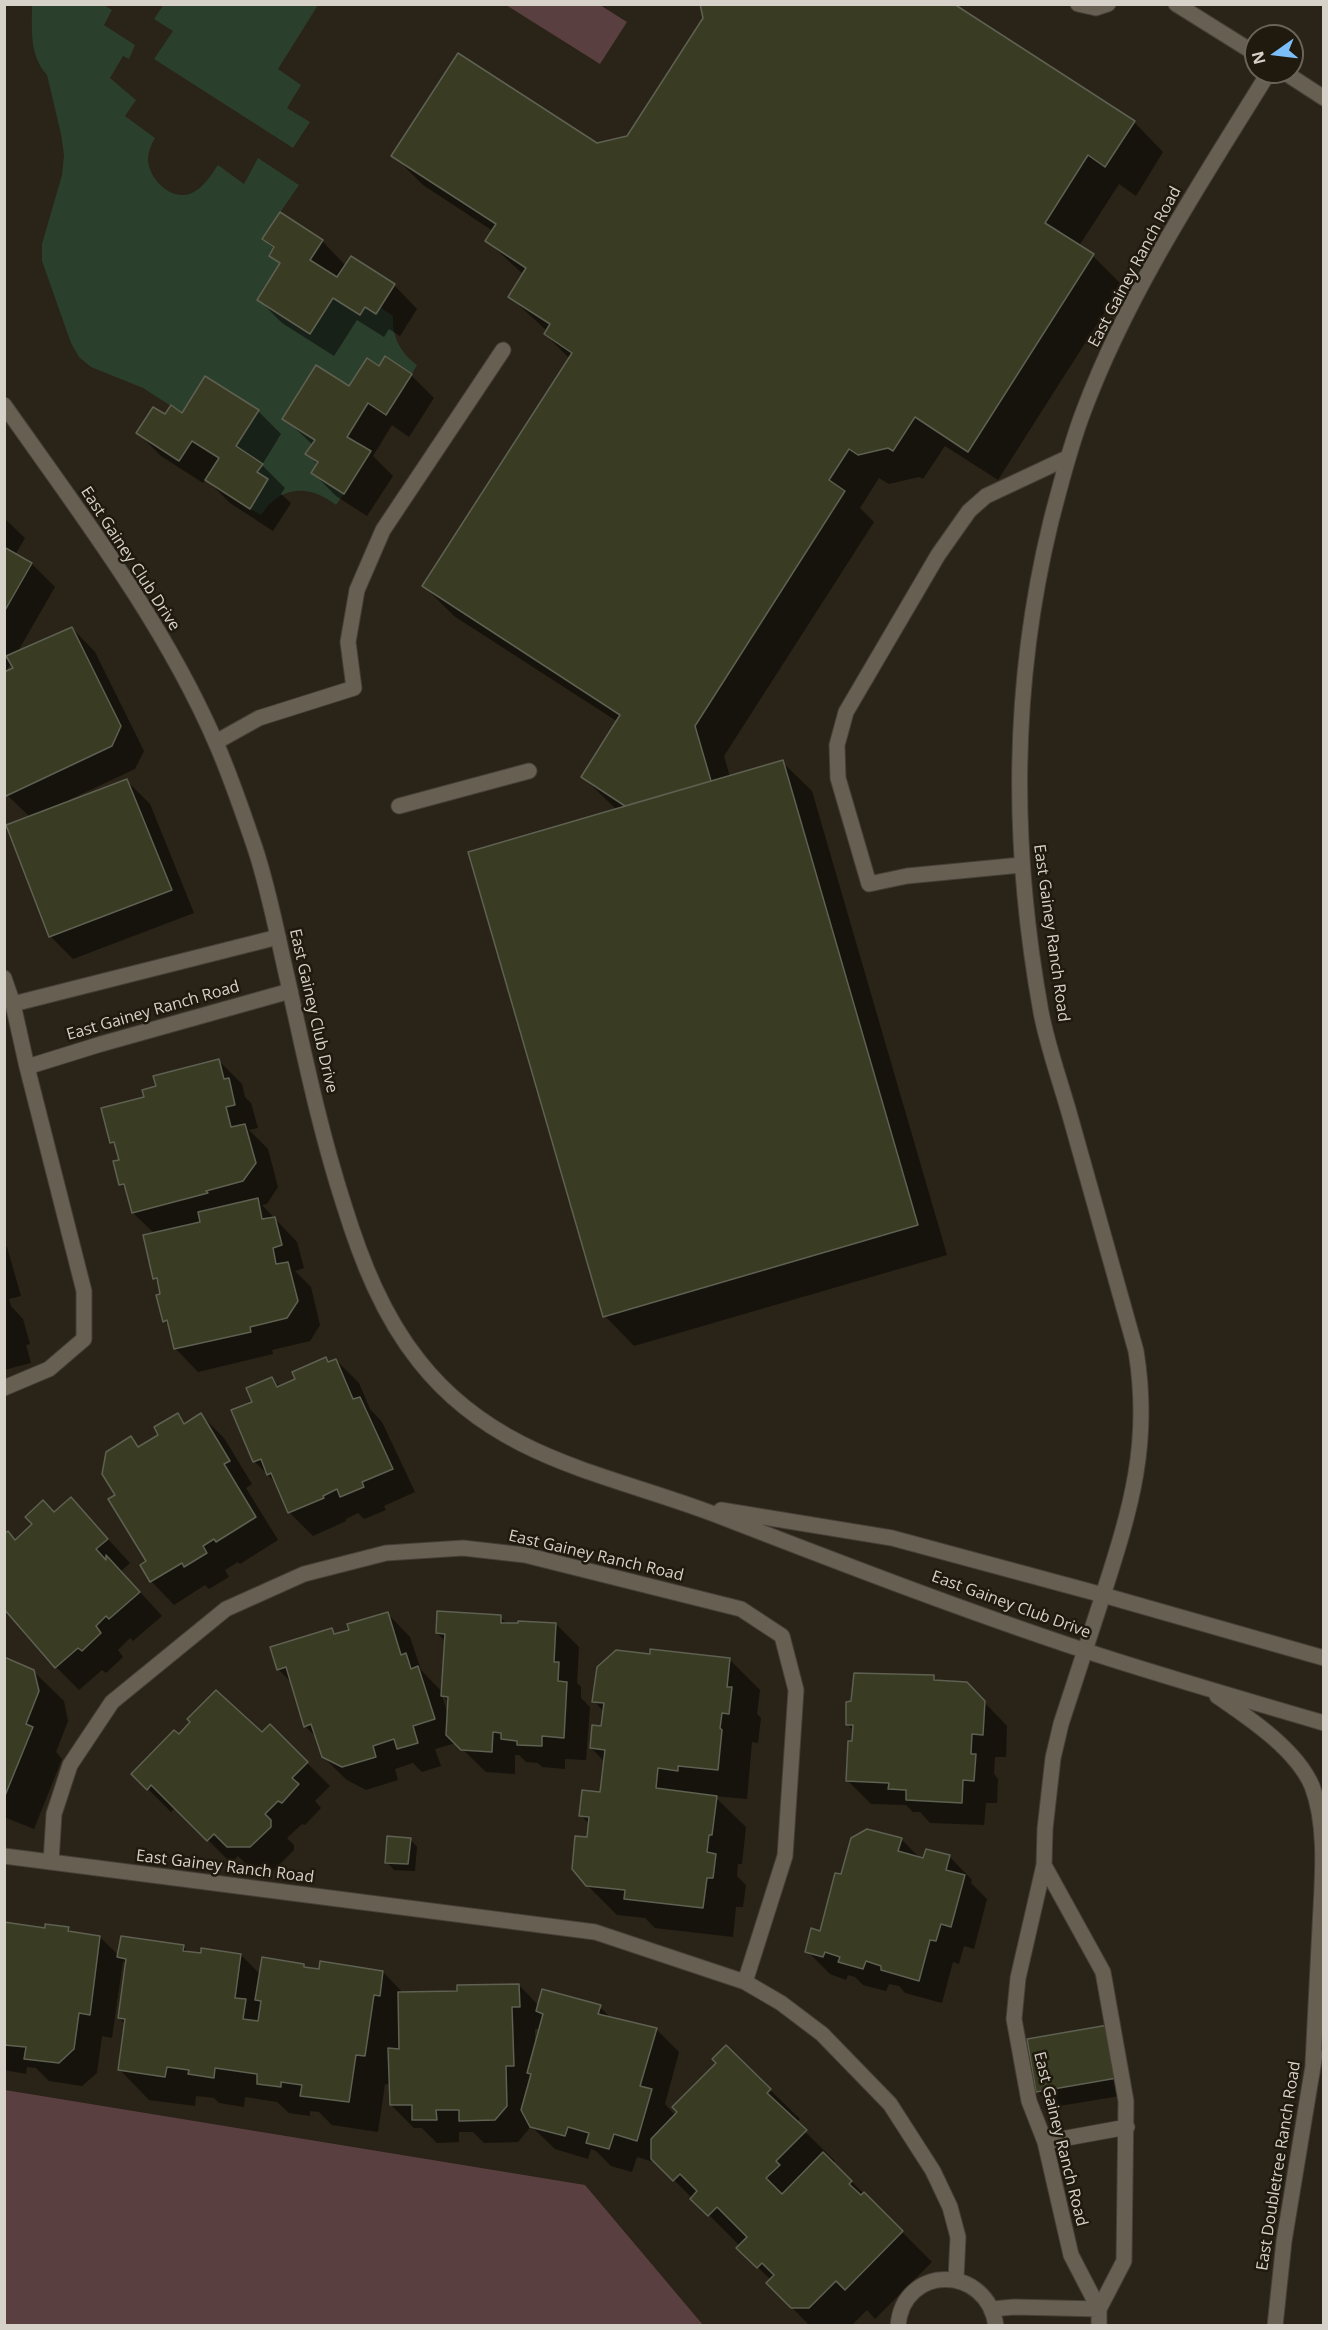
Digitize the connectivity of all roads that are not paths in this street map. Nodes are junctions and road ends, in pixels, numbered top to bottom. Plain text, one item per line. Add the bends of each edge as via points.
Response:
1 (1078, 4) edge
2 (1108, 4) edge
3 (1176, 4) edge
4 (1244, 46) edge
5 (1262, 84) edge
6 (1302, 84) edge
7 (1323, 98) edge
8 (503, 350) dead end
9 (4, 405) edge
10 (1067, 458) junction
11 (216, 742) junction
12 (529, 771) dead end
13 (399, 806) dead end
14 (1021, 865) junction
15 (278, 937) junction
16 (4, 978) edge
17 (290, 991) junction
18 (13, 1004) junction
19 (27, 1067) junction
20 (4, 1388) edge
21 (691, 1505) junction
22 (1103, 1595) junction
23 (1084, 1650) junction
24 (1323, 1658) edge
25 (1204, 1688) junction
26 (1323, 1723) edge
27 (4, 1856) edge
28 (51, 1862) junction
29 (1044, 1865) junction
30 (745, 1982) junction
31 (1323, 2013) edge
32 (1313, 2064) junction
33 (1127, 2127) junction
34 (1045, 2142) junction
35 (956, 2279) junction
36 (992, 2309) junction
37 (1099, 2309) junction
38 (898, 2325) edge
39 (996, 2325) edge
40 (1099, 2325) edge
41 (1275, 2325) edge

1 - 2 street via 1096,8
3 - 4 street
5 - 10 street, East Gainey Ranch Road via 1142,284 1103,363
6 - 7 street
8 - 11 street via 383,530 357,590 348,642 354,688 259,718
9 - 11 street, East Gainey Club Drive via 150,619
10 - 14 street, East Gainey Ranch Road via 1043,555 1026,652 1018,776
10 - 14 street via 986,496 969,511 938,555 846,711 837,745 838,778 869,884 907,876
11 - 15 street, East Gainey Club Drive via 257,855
12 - 13 street
14 - 22 street, East Gainey Ranch Road via 1041,1014 1136,1351 1141,1385 1137,1474
15 - 17 street, East Gainey Club Drive
15 - 18 street
16 - 18 street
17 - 19 street, East Gainey Ranch Road
17 - 21 street, East Gainey Club Drive via 317,1111 356,1245 385,1307 419,1361 462,1406 507,1436 566,1465
18 - 19 street
19 - 20 street via 84,1291 84,1340 49,1368
21 - 22 street, East Gainey Club Drive via 892,1538
21 - 23 street, East Gainey Club Drive
22 - 23 street, East Gainey Ranch Road
22 - 24 street, East Gainey Club Drive
23 - 25 street, East Gainey Club Drive
23 - 29 street, East Gainey Ranch Road via 1053,1758
25 - 26 street, East Gainey Club Drive
25 - 32 street via 1246,1716 1282,1748 1306,1776 1318,1802 1323,1879
27 - 28 street, East Gainey Ranch Road
28 - 30 street, East Gainey Ranch Road via 595,1932
28 - 30 street, East Gainey Ranch Road via 54,1814 70,1765 112,1702 226,1609 304,1574 386,1553 463,1548 525,1555 741,1609 782,1635 796,1689 785,1856
29 - 33 street, East Gainey Ranch Road via 1103,1972
29 - 34 street, East Gainey Ranch Road via 1018,1978 1014,2019 1029,2102
30 - 35 street, East Gainey Ranch Road via 822,2034 890,2104 933,2171 950,2207 958,2237
31 - 32 street, East Doubletree Ranch Road
32 - 41 street, East Doubletree Ranch Road
33 - 34 street
33 - 37 street, East Gainey Ranch Road via 1124,2261
34 - 37 street, East Gainey Ranch Road via 1071,2255
35 - 36 street via 984,2295
35 - 38 street via 924,2284 902,2307
36 - 37 street
36 - 39 street
37 - 40 street, East Gainey Ranch Road

